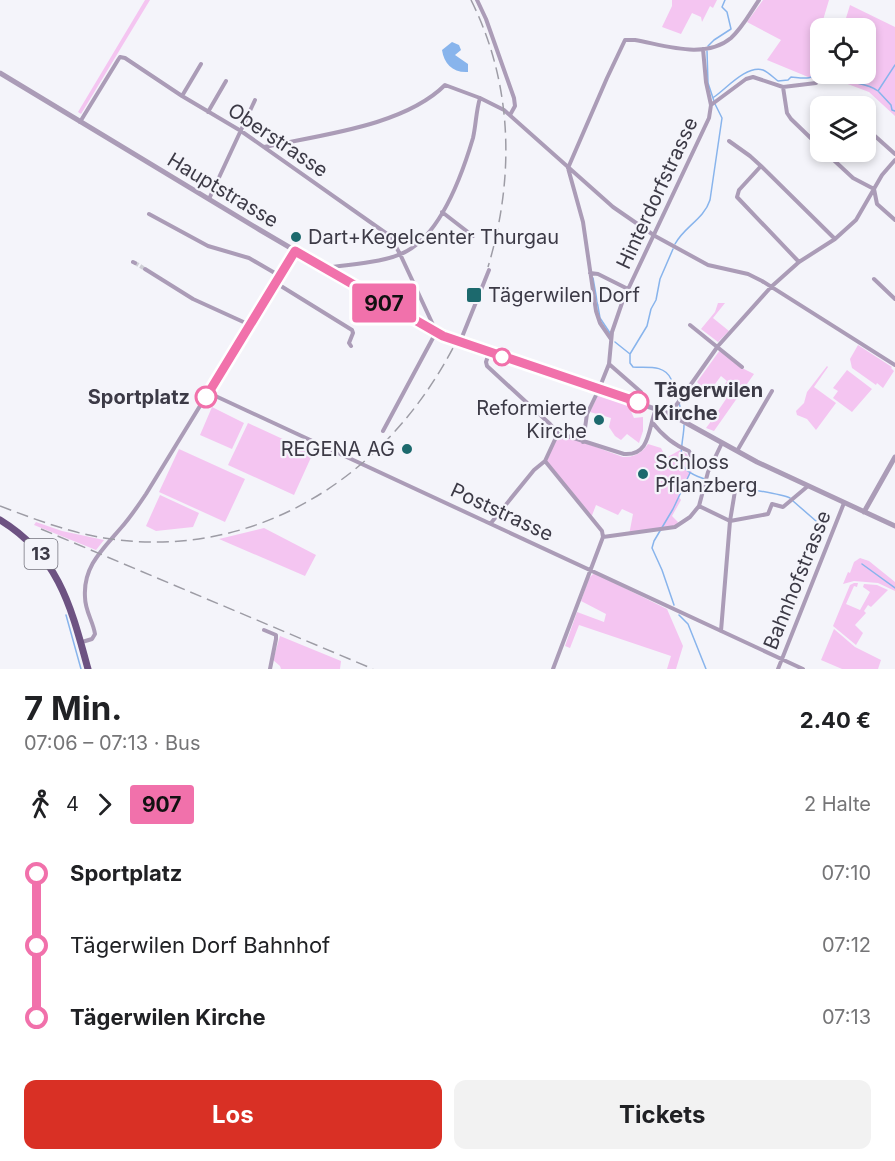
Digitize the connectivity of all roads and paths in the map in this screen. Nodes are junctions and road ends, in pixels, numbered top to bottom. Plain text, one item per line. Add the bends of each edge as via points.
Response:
1 (477, 0) edge
2 (759, 0) edge
3 (704, 49) junction
4 (201, 64) dead end
5 (0, 73) edge
6 (226, 81) dead end
7 (810, 83) edge
8 (783, 87) junction
9 (182, 96) junction
10 (480, 98) junction
11 (255, 100) dead end
12 (713, 103) junction
13 (208, 112) junction
14 (510, 115) junction
15 (80, 122) junction
16 (241, 131) junction
17 (810, 137) edge
18 (876, 137) edge
19 (729, 141) dead end
20 (264, 147) junction
21 (895, 154) edge
22 (895, 160) edge
23 (836, 162) edge
24 (761, 166) junction
25 (893, 166) edge
26 (568, 168) junction
27 (874, 189) junction
28 (209, 199) junction
29 (442, 212) junction
30 (149, 214) dead end
31 (895, 220) edge
32 (473, 236) dead end
33 (655, 236) junction
34 (835, 239) junction
35 (295, 251) junction
36 (400, 254) junction
37 (799, 262) junction
38 (324, 268) junction
39 (145, 269) tunnel mouth
40 (489, 270) dead end
41 (590, 273) junction
42 (280, 276) junction
43 (874, 279) dead end
44 (276, 283) junction
45 (771, 286) junction
46 (628, 289) junction
47 (895, 299) edge
48 (250, 325) junction
49 (690, 325) dead end
50 (434, 333) junction
51 (612, 339) junction
52 (460, 343) junction
53 (351, 346) dead end
54 (718, 346) junction
55 (489, 353) junction
56 (609, 364) junction
57 (895, 365) edge
58 (742, 367) dead end
59 (599, 389) junction
60 (772, 391) dead end
61 (209, 393) junction
62 (644, 404) junction
63 (656, 409) junction
64 (670, 414) junction
65 (652, 422) junction
66 (383, 431) dead end
67 (558, 433) junction
68 (583, 442) junction
69 (722, 442) junction
70 (737, 451) junction
71 (895, 457) edge
72 (693, 460) dead end
73 (545, 461) junction
74 (808, 486) junction
75 (735, 491) dead end
76 (844, 503) junction
77 (699, 506) junction
78 (864, 512) junction
79 (0, 520) edge
80 (730, 521) junction
81 (491, 523) junction
82 (895, 526) edge
83 (603, 537) junction
84 (590, 569) junction
85 (264, 630) dead end
86 (721, 631) junction
87 (81, 642) junction
88 (782, 659) junction
89 (88, 669) edge
90 (270, 669) edge
91 (553, 669) edge
92 (778, 669) edge
93 (803, 669) edge

1 - 14 street via 515,102
2 - 3 street via 729,39
3 - 12 street, Hinterdorfstrasse via 706,82
3 - 26 street via 625,40
4 - 9 street
5 - 15 street, Hauptstrasse
6 - 13 street
7 - 8 street
8 - 12 street via 746,79
8 - 17 street via 787,113
9 - 13 street, Oberstrasse
9 - 15 street, Oberstrasse via 120,57
10 - 14 street
10 - 20 street via 446,85 417,106 391,117
10 - 29 street via 475,132 462,173
11 - 16 street
12 - 33 street, Hinterdorfstrasse
13 - 16 street, Oberstrasse
14 - 26 street
15 - 28 street, Hauptstrasse
16 - 20 street, Oberstrasse
16 - 28 street
18 - 21 street
19 - 24 street
20 - 36 street, Oberstrasse via 387,234
22 - 25 street
23 - 27 street via 853,178
24 - 34 street
24 - 37 street via 737,196
25 - 27 street
26 - 33 street via 613,207
26 - 41 street via 583,222
27 - 31 street via 877,204
27 - 34 street via 856,220
28 - 35 street, Hauptstrasse
29 - 32 street
29 - 36 street via 424,237
30 - 42 street via 208,246 249,258
33 - 45 street via 708,265 748,274
33 - 46 street, Hinterdorfstrasse
34 - 37 street
35 - 38 street, Hauptstrasse
35 - 42 street
36 - 38 street
36 - 50 street, Oberstrasse via 435,325
37 - 45 street
38 - 50 street, Hauptstrasse
39 - 48 street via 193,299
40 - 52 street
41 - 46 street
41 - 51 street via 600,323
42 - 44 street
43 - 47 street
44 - 48 street
44 - 53 street via 352,330
45 - 54 street
45 - 57 street
46 - 51 street, Hinterdorfstrasse
48 - 61 street
49 - 54 street
50 - 52 street, Hauptstrasse
50 - 66 street
51 - 56 street, Hinterdorfstrasse
52 - 55 street, Hauptstrasse
54 - 58 street
54 - 64 street
55 - 59 street, Hauptstrasse
55 - 67 street via 488,367
56 - 59 street, Hinterdorfstrasse
56 - 62 street via 641,392
59 - 62 street, Hauptstrasse
59 - 68 street, Hinterdorfstrasse via 586,414
60 - 70 street
61 - 81 street, Poststrasse
61 - 87 street via 137,508 93,560 84,589 95,634
62 - 63 street, Hauptstrasse
63 - 64 street, Hauptstrasse
63 - 65 street
64 - 69 street, Hauptstrasse
65 - 68 street via 646,442 632,454
65 - 72 street via 657,430 689,452
67 - 68 street
67 - 73 street
69 - 70 street, Hauptstrasse
69 - 77 street
70 - 74 street, Hauptstrasse
71 - 78 street
73 - 81 street
73 - 83 street
74 - 76 street, Hauptstrasse
74 - 80 street via 783,507 772,504 768,514
75 - 80 street
76 - 78 street, Hauptstrasse
76 - 88 street, Bahnhofstrasse
77 - 80 street
77 - 83 street via 675,527
78 - 82 street, Hauptstrasse
79 - 87 main road, 13 via 30,542 54,571
80 - 86 street
81 - 84 street, Poststrasse
83 - 84 street
84 - 86 street, Poststrasse
84 - 91 street
85 - 90 street via 276,635
86 - 88 street, Poststrasse
87 - 89 main road, 13
88 - 92 street, Bahnhofstrasse
88 - 93 street, Poststrasse

